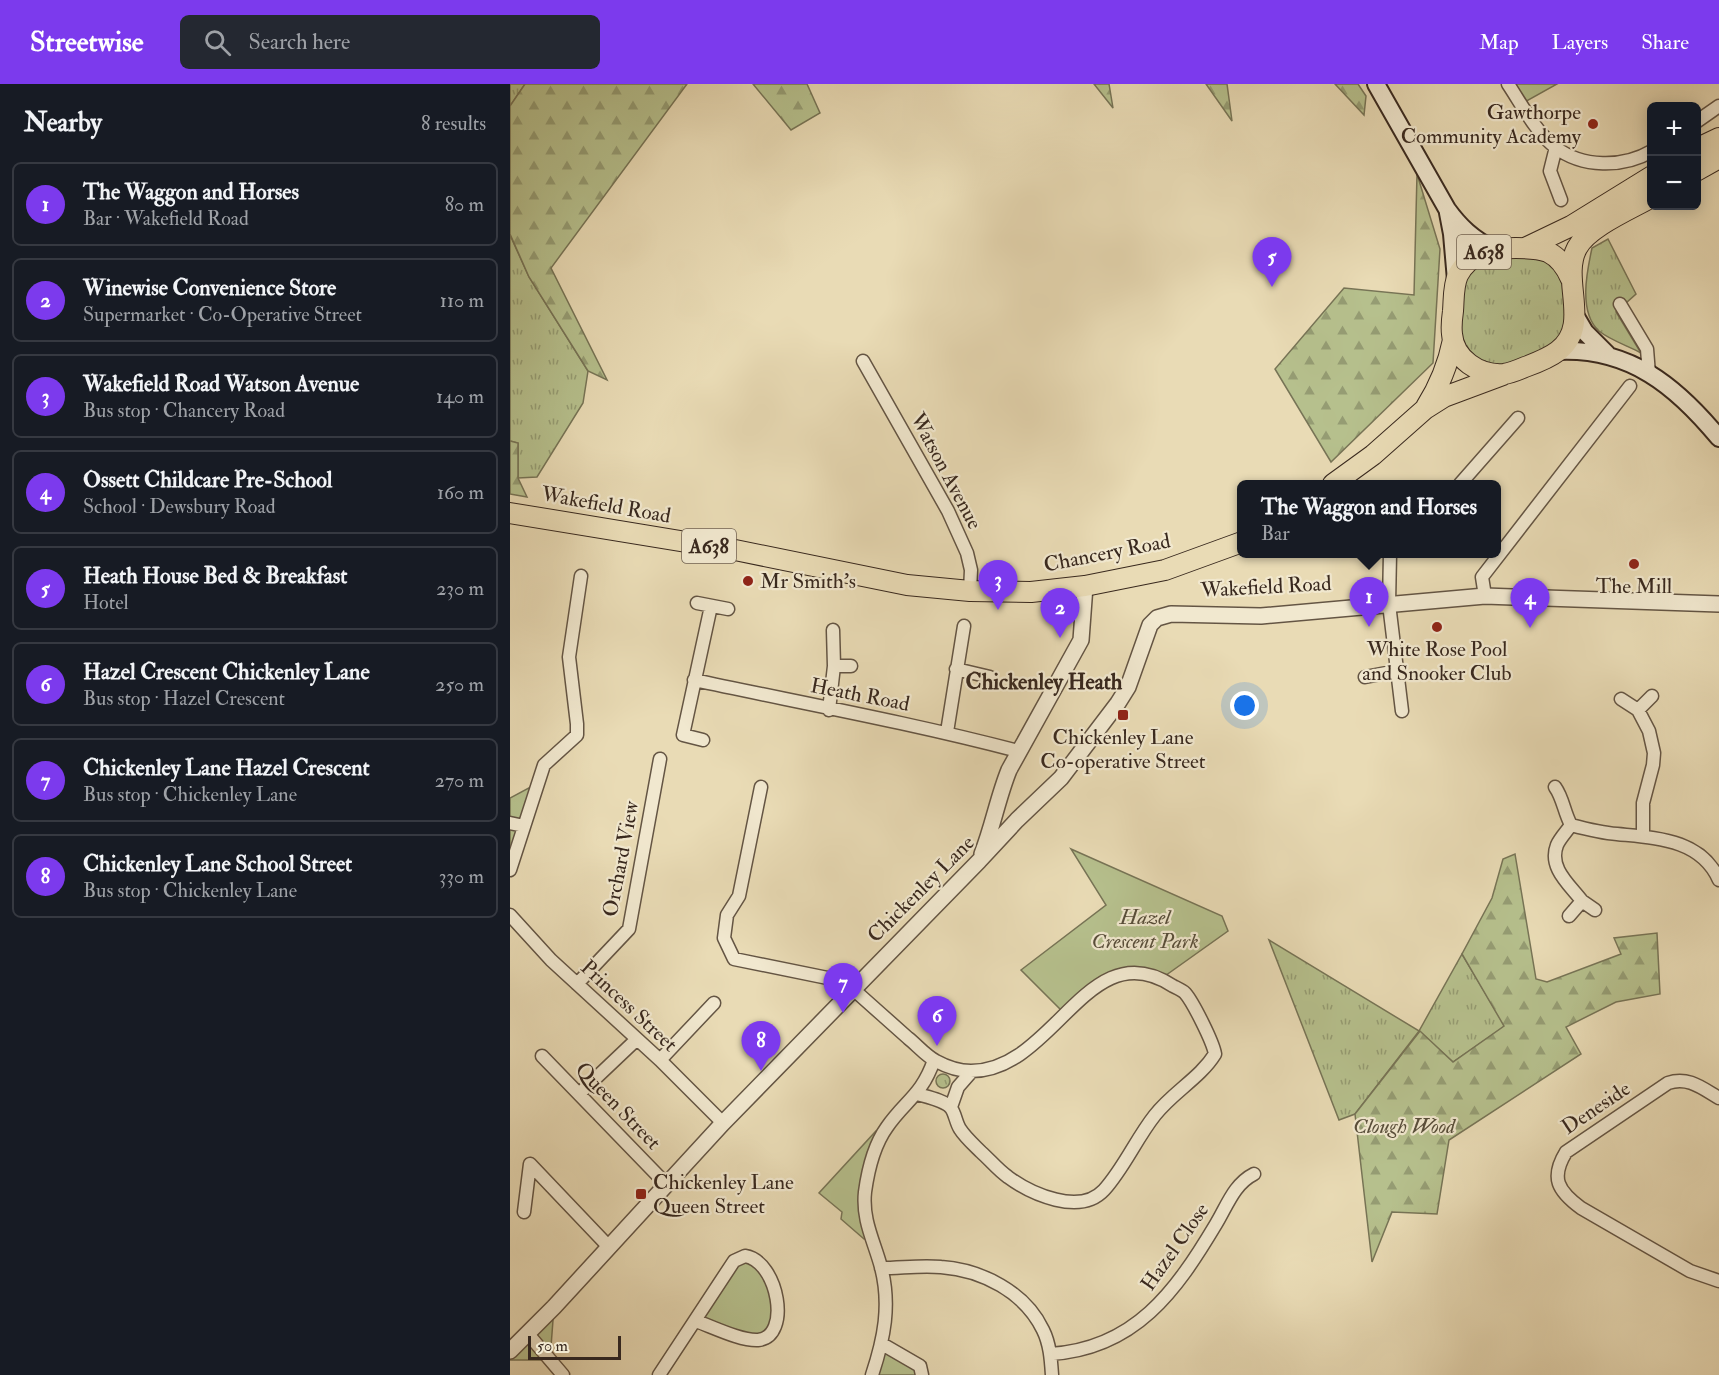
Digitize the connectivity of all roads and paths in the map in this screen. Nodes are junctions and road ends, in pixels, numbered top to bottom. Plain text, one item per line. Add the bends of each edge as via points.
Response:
1 (1376, 84) edge
2 (1508, 84) edge
3 (1719, 106) edge
4 (1701, 119) edge
5 (1719, 138) edge
6 (1556, 147) junction
7 (1701, 147) edge
8 (1647, 153) edge
9 (1719, 158) edge
10 (1701, 168) edge
11 (1647, 179) edge
12 (1561, 200) dead end
13 (1647, 200) edge
14 (1447, 209) junction
15 (1525, 248) junction
16 (1493, 249) junction
17 (1571, 279) junction
18 (1456, 280) junction
19 (1620, 304) dead end
20 (1575, 315) junction
21 (1453, 340) junction
22 (1559, 351) junction
23 (1608, 355) junction
24 (863, 361) dead end
25 (1504, 374) junction
26 (1649, 375) junction
27 (1630, 386) dead end
28 (1425, 409) junction
29 (1518, 417) dead end
30 (1719, 438) edge
31 (1339, 480) edge
32 (1463, 480) edge
33 (510, 513) edge
34 (1237, 544) edge
35 (1501, 552) edge
36 (1390, 558) edge
37 (1497, 558) edge
38 (581, 576) dead end
39 (907, 585) joint
40 (1085, 586) junction
41 (970, 591) junction
42 (1485, 596) junction
43 (697, 603) dead end
44 (1389, 604) junction
45 (1719, 604) edge
46 (711, 606) junction
47 (728, 609) dead end
48 (1157, 618) joint
49 (964, 626) dead end
50 (833, 630) dead end
51 (834, 666) junction
52 (851, 666) dead end
53 (956, 669) junction
54 (1397, 671) junction
55 (990, 677) dead end
56 (1365, 677) dead end
57 (694, 680) junction
58 (1652, 696) dead end
59 (1621, 699) dead end
60 (830, 710) junction
61 (1638, 710) junction
62 (1402, 711) dead end
63 (946, 732) junction
64 (703, 740) dead end
65 (1018, 750) junction
66 (660, 759) dead end
67 (761, 787) dead end
68 (1556, 787) dead end
69 (999, 803) junction
70 (1017, 820) junction
71 (510, 823) edge
72 (1571, 825) junction
73 (524, 826) junction
74 (1643, 835) junction
75 (979, 861) junction
76 (1716, 866) edge
77 (510, 870) edge
78 (1719, 880) edge
79 (1582, 901) junction
80 (1595, 910) dead end
81 (510, 915) edge
82 (1569, 916) dead end
83 (577, 984) junction
84 (855, 986) junction
85 (714, 1004) dead end
86 (637, 1039) junction
87 (542, 1056) dead end
88 (660, 1060) junction
89 (934, 1060) junction
90 (972, 1071) junction
91 (579, 1094) junction
92 (917, 1094) junction
93 (1719, 1098) edge
94 (951, 1107) junction
95 (723, 1123) junction
96 (1254, 1174) dead end
97 (666, 1184) junction
98 (524, 1212) dead end
99 (609, 1247) junction
100 (881, 1268) junction
101 (1719, 1281) edge
102 (696, 1321) junction
103 (528, 1334) junction
104 (882, 1344) junction
105 (510, 1351) edge
106 (1050, 1354) junction
107 (563, 1375) edge
108 (659, 1375) edge
109 (872, 1375) edge
110 (922, 1375) edge
111 (1052, 1375) edge

1 - 14 main road
2 - 6 street via 1536,126
3 - 4 street
5 - 7 highway
6 - 8 street via 1584,160 1605,164 1627,162
6 - 12 street via 1550,171
9 - 10 highway
11 - 15 highway, A638 via 1571,226
13 - 17 highway via 1590,233 1578,246
14 - 16 main road via 1475,240
14 - 18 main road
15 - 16 highway, A638
15 - 17 highway, A638 via 1557,258
16 - 18 highway, A638 via 1471,258
17 - 20 highway
18 - 21 highway, A638
19 - 26 street via 1647,349
20 - 22 highway via 1571,334
20 - 23 main road via 1589,338
21 - 25 highway via 1472,366 1483,372
21 - 28 highway, A638 via 1448,365
22 - 23 main road
22 - 25 highway, A638
23 - 26 main road
24 - 41 street, Watson Avenue via 865,379 948,511 967,553
25 - 28 highway, A638 via 1444,397
26 - 30 main road via 1694,408
27 - 35 street
28 - 31 highway, A638
29 - 32 street
33 - 39 highway, Wakefield Road / A638 via 735,550
34 - 40 highway, Chancery Road / A638 via 1165,570
36 - 44 street
37 - 42 street via 1482,577
38 - 73 street via 568,657 577,735 544,765
39 - 41 highway, Chancery Road / A638
40 - 41 highway, Chancery Road / A638 via 1031,592
40 - 65 street via 1081,640
42 - 44 street, Wakefield Road
42 - 45 street, Wakefield Road
43 - 46 street
44 - 48 street, Wakefield Road via 1261,616
44 - 54 street
46 - 47 street
46 - 57 street
48 - 70 street, Chickenley Lane via 1150,625 1128,687 1118,703 1061,778
49 - 53 street
50 - 51 street
51 - 52 street
51 - 60 street
53 - 55 street
53 - 63 street
54 - 56 street
54 - 62 street
57 - 60 street, Heath Road
57 - 64 street via 683,735
58 - 61 street
59 - 61 street
60 - 63 street, Heath Road
61 - 74 street via 1654,753 1643,803
63 - 65 street, Heath Road
65 - 69 street
66 - 83 street, Orchard View via 629,929
67 - 84 street via 739,896 727,915 724,938 734,959
68 - 72 street
69 - 70 street
69 - 75 street
70 - 75 street, Chickenley Lane
71 - 73 street
72 - 74 street
72 - 79 street via 1557,845 1557,866
73 - 77 street
74 - 76 street via 1682,844
75 - 84 street, Chickenley Lane
76 - 78 street
79 - 80 street
79 - 82 street
81 - 83 street, Princess Street
83 - 86 street, Princess Street
84 - 89 street
84 - 95 street, Chickenley Lane
85 - 88 street
86 - 88 street, Princess Street
86 - 91 street
87 - 91 street, Queen Street
88 - 95 street, Princess Street
89 - 90 street
89 - 92 street
90 - 94 street via 958,1088
90 - 94 street via 998,1066 1027,1050 1092,989 1105,980 1134,971 1162,978 1185,993 1214,1042 1215,1054 1203,1070 1162,1105 1118,1173 1101,1193 1081,1202 1059,1202 1007,1177 961,1130
91 - 97 street, Queen Street
92 - 94 street
92 - 100 street via 887,1127 868,1178 865,1213
93 - 101 street, Deneside via 1690,1082 1679,1079 1668,1083 1566,1152 1556,1177 1560,1187 1581,1208 1690,1271
95 - 97 street, Chickenley Lane
96 - 106 street, Hazel Close via 1238,1185 1204,1245 1175,1286 1146,1317 1116,1336 1084,1349
97 - 99 street, Chickenley Lane
98 - 99 street via 530,1164
99 - 103 street, Chickenley Lane
100 - 104 street via 886,1304
100 - 106 street via 941,1267 1002,1286 1031,1311 1043,1330
102 - 102 street via 734,1261 745,1256 761,1263 772,1282 777,1304 775,1324 767,1337 749,1339
102 - 108 street
103 - 105 street, Chickenley Lane
103 - 107 street
104 - 109 street
104 - 110 street via 920,1366
106 - 111 street

